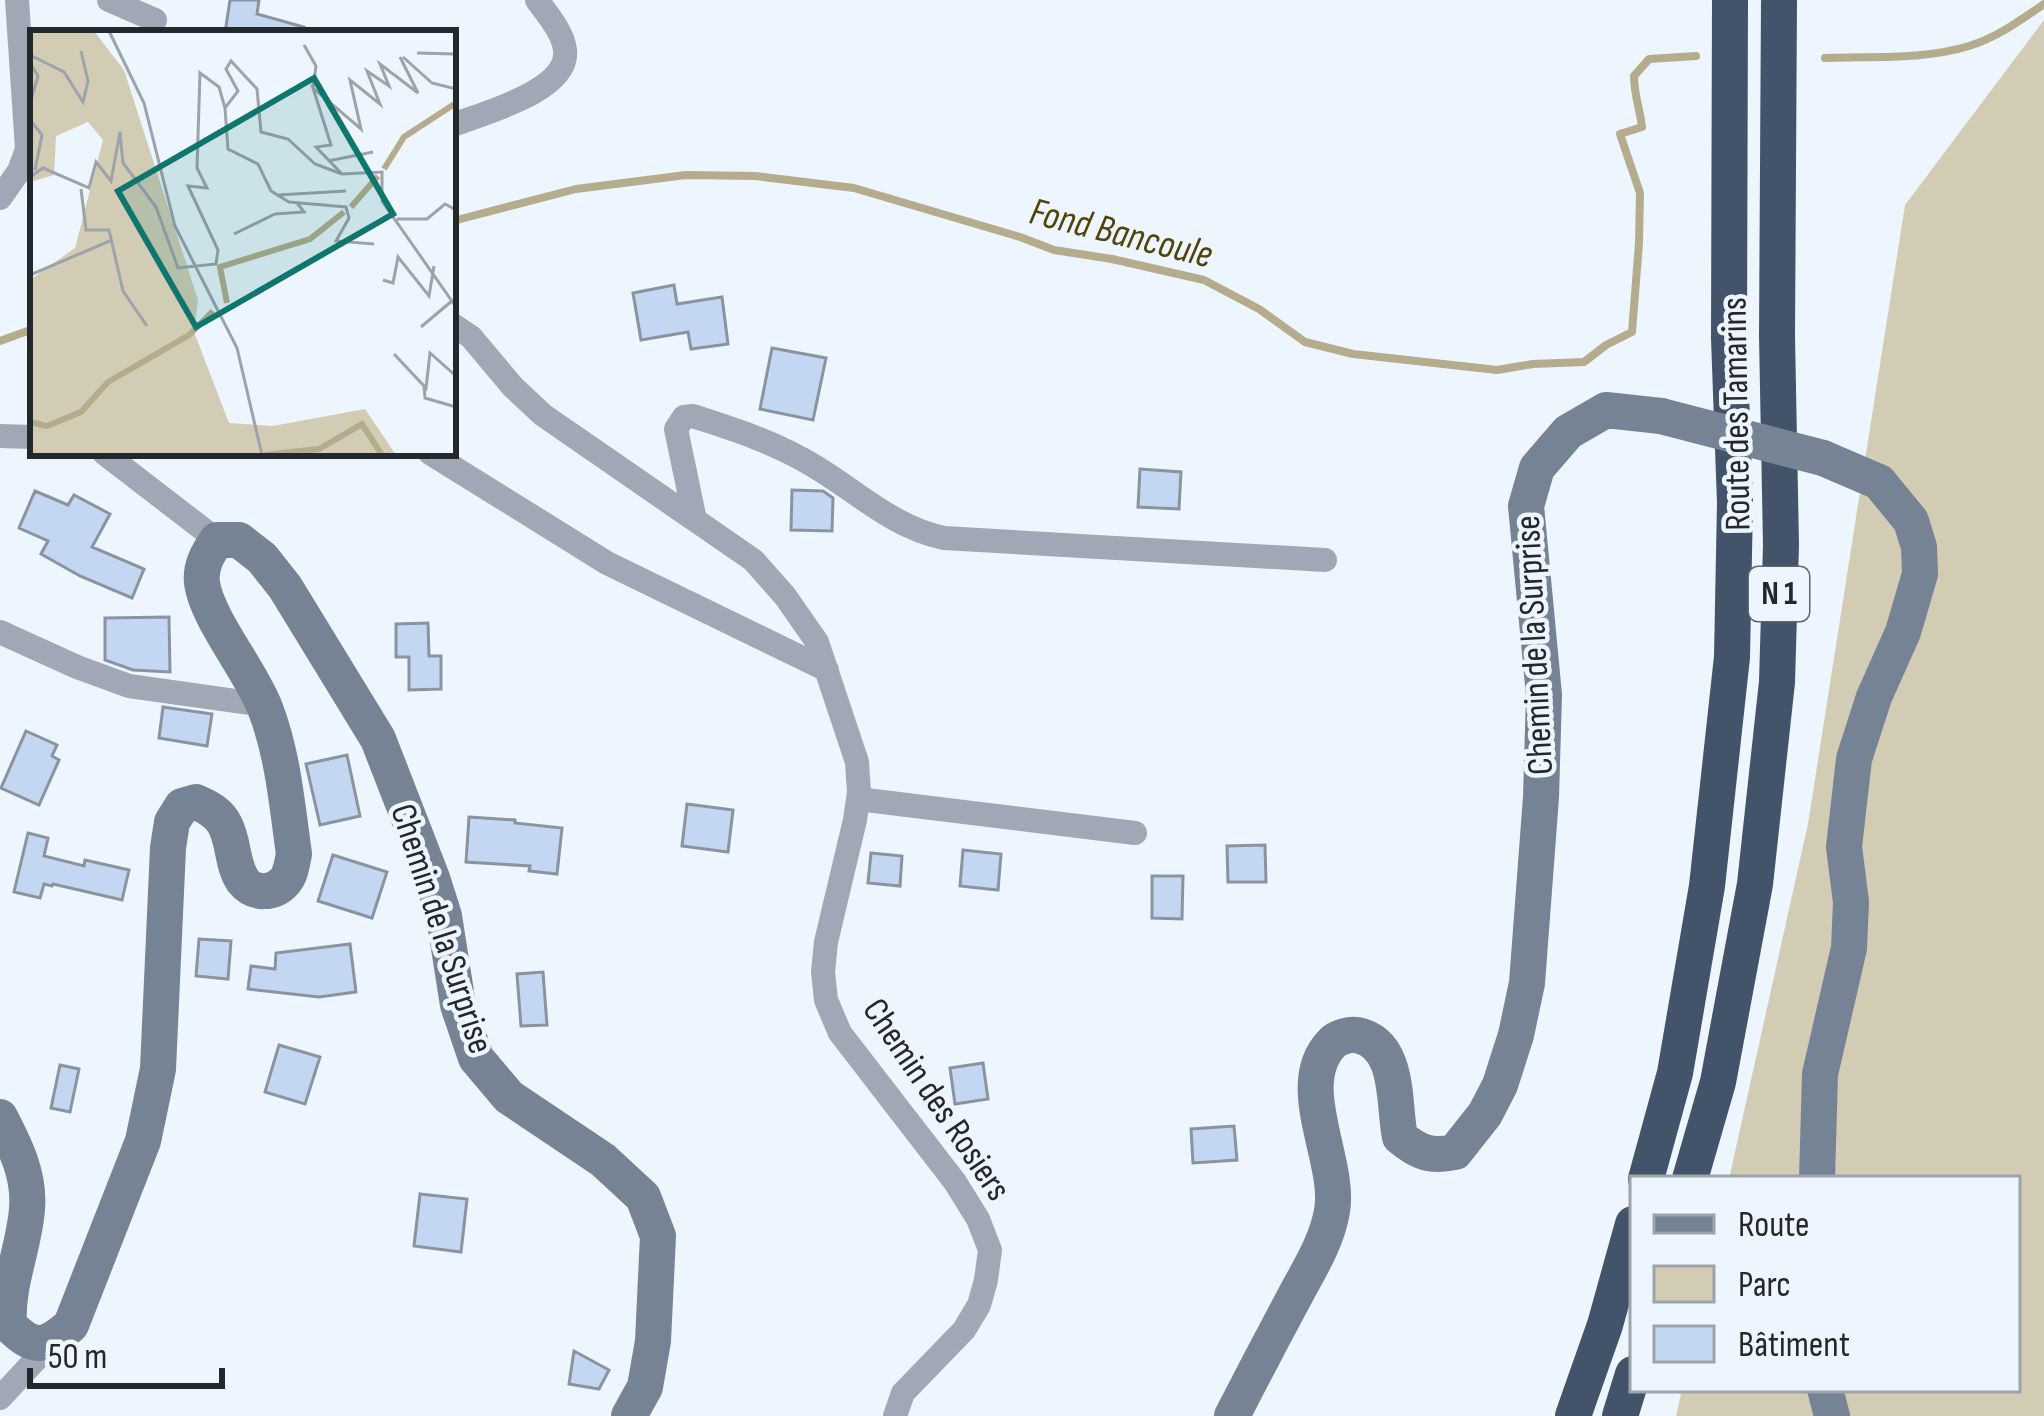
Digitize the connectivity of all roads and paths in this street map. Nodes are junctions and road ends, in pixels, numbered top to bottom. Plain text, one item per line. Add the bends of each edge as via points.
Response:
1 (17, 0) edge
2 (109, 0) edge
3 (537, 0) edge
4 (1730, 0) edge
5 (1779, 0) edge
6 (154, 20) dead end
7 (456, 124) edge
8 (0, 198) edge
9 (456, 327) edge
10 (0, 436) edge
11 (30, 437) edge
12 (108, 456) edge
13 (435, 456) edge
14 (695, 520) junction
15 (217, 540) junction
16 (1325, 560) dead end
17 (0, 632) edge
18 (827, 670) junction
19 (264, 705) junction
20 (858, 799) junction
21 (1135, 832) dead end
22 (0, 1117) edge
23 (1647, 1176) edge
24 (1691, 1176) edge
25 (1816, 1176) edge
26 (1630, 1235) edge
27 (53, 1341) junction
28 (1630, 1384) edge
29 (0, 1398) edge
30 (629, 1416) edge
31 (895, 1416) edge
32 (1232, 1416) edge
33 (1573, 1416) edge
34 (1621, 1416) edge

1 - 8 street via 27,149
2 - 6 street
3 - 7 street via 565,50 563,65 536,92
4 - 23 highway, Route des Tamarins / N 1 via 1732,658 1707,886 1675,1072
5 - 24 highway, Route des Tamarins / N 1 via 1777,682 1755,884 1718,1082
9 - 14 street, Chemin des Rosiers via 543,415
10 - 11 street
12 - 15 street
13 - 18 street via 607,563
14 - 16 street via 676,429 693,416 800,457 921,533
14 - 18 street, Chemin des Rosiers via 753,560 817,642
15 - 19 main road via 204,558 202,582
15 - 30 main road, Chemin de la Surprise via 238,540 274,572 378,739 444,916 476,1058 509,1097 643,1197 658,1236 653,1341 645,1388
17 - 19 street via 129,686
18 - 20 street, Chemin des Rosiers via 857,762
19 - 27 main road via 279,754 291,870 284,884 254,890 212,809 182,806 172,822 158,1069 143,1141 71,1325
20 - 21 street
20 - 31 street, Chemin des Rosiers via 826,942 826,1000 849,1047 955,1182 990,1250 979,1305 903,1393
22 - 27 main road via 18,1152 28,1209 9,1324 26,1341
25 - 32 main road, Chemin de la Surprise, bridge via 1820,1073 1850,948 1844,847 1854,759 1903,632 1919,547 1911,521 1880,482 1822,458 1661,416 1606,410 1568,432 1537,468 1526,506 1544,695 1541,797 1527,983 1500,1084 1455,1152 1418,1153 1400,1137 1385,1054 1358,1035 1332,1043 1316,1112 1333,1208
26 - 33 highway
27 - 29 street
28 - 34 highway

